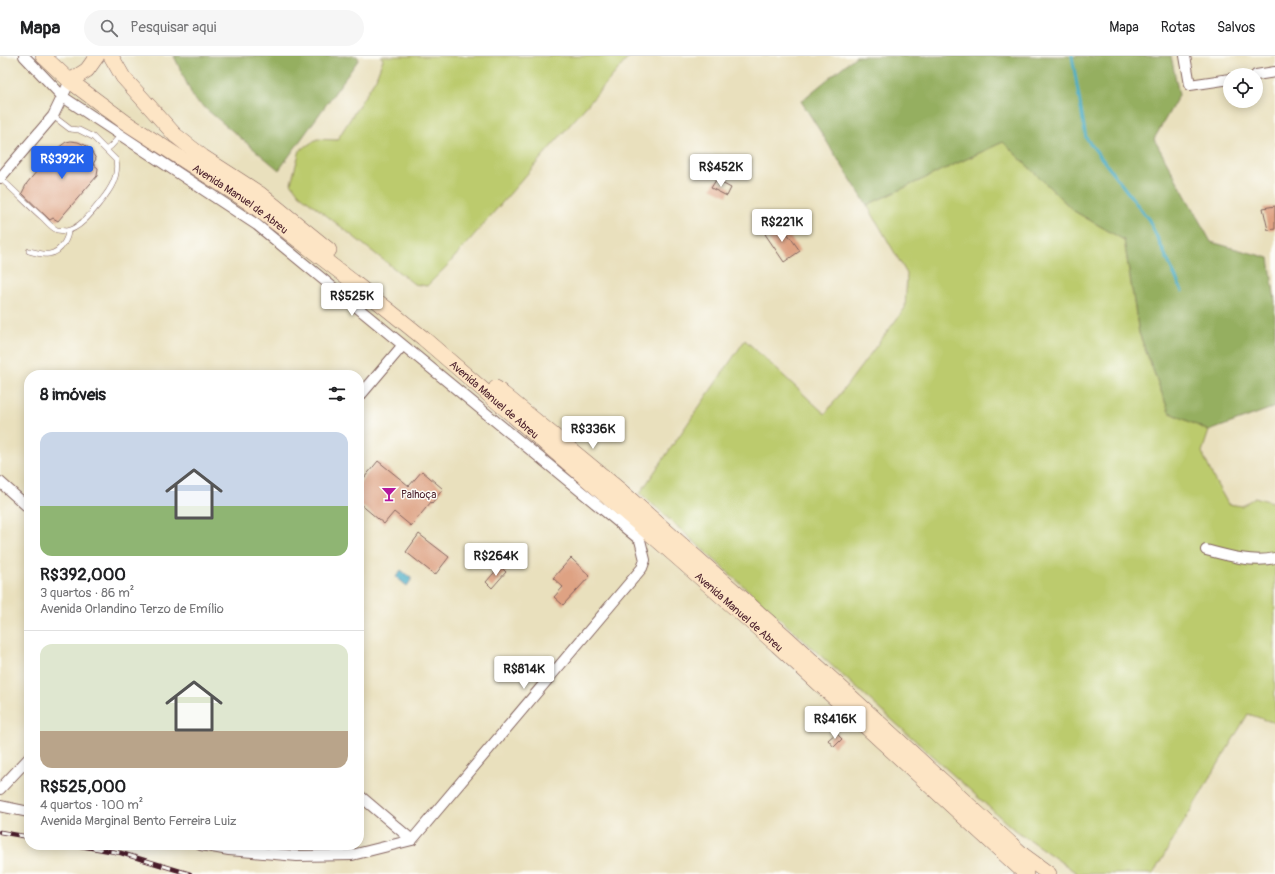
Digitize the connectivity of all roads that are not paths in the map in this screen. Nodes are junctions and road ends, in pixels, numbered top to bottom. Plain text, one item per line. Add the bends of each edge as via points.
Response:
1 (24, 56) edge
2 (43, 56) edge
3 (97, 56) edge
4 (111, 56) edge
5 (1185, 56) edge
6 (1275, 72) edge
7 (1263, 74) edge
8 (1223, 80) edge
9 (70, 81) junction
10 (63, 96) junction
11 (53, 116) junction
12 (121, 135) junction
13 (106, 150) junction
14 (0, 178) edge
15 (68, 231) junction
16 (29, 251) dead end
17 (403, 345) junction
18 (364, 391) edge
19 (0, 482) edge
20 (24, 504) edge
21 (1206, 550) dead end
22 (1275, 558) edge
23 (24, 763) edge
24 (0, 789) edge
25 (364, 799) edge
26 (0, 806) edge
27 (24, 811) edge
28 (412, 840) junction
29 (229, 850) edge
30 (1026, 874) edge
31 (1049, 874) edge

1 - 10 street
2 - 9 main road, Avenida Manuel de Abreu
3 - 9 main road via 87,70
4 - 31 main road, Avenida Manuel de Abreu via 123,76 175,135 203,157 260,194 622,491 787,638 1023,855
5 - 8 street via 1190,85
6 - 7 street
9 - 10 street
9 - 30 main road, Avenida Manuel de Abreu via 125,122 250,203 423,338 771,640
10 - 11 street
10 - 12 street
11 - 13 lane via 70,129 79,130 93,137
11 - 14 street
12 - 13 lane
12 - 17 street via 256,225
13 - 15 lane via 116,160 116,179 94,210 79,225
14 - 15 lane via 50,224 58,230
15 - 16 lane via 68,237 55,253
17 - 18 street
17 - 28 street via 640,540 645,560 642,568
19 - 20 street
21 - 22 street via 1229,556 1266,560
23 - 24 street
25 - 28 street
26 - 27 street
28 - 29 street via 352,855 297,856

